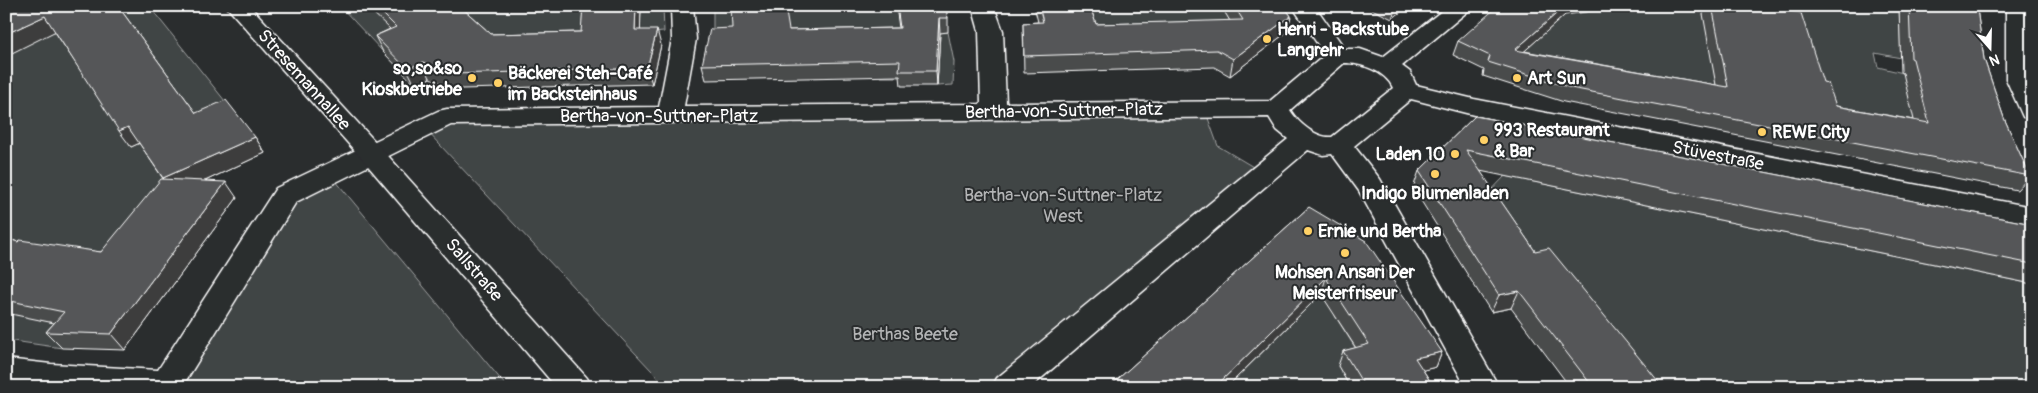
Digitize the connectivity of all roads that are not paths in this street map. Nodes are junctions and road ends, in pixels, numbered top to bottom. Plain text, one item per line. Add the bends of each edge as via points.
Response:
1 (237, 6) edge
2 (682, 6) edge
3 (984, 6) edge
4 (1303, 6) edge
5 (1463, 6) edge
6 (2018, 6) edge
7 (1338, 56) junction
8 (1386, 67) junction
9 (1406, 90) junction
10 (1276, 109) junction
11 (2032, 110) edge
12 (994, 112) junction
13 (670, 116) junction
14 (1305, 139) junction
15 (1339, 145) junction
16 (372, 154) junction
17 (2032, 218) edge
18 (6, 372) edge
19 (166, 385) edge
20 (576, 387) edge
21 (1008, 387) edge
22 (1483, 387) edge

1 - 16 street, Stresemannallee
2 - 13 street via 684,38
3 - 12 street via 991,31
4 - 7 street
5 - 8 street
6 - 11 street via 2018,79
7 - 8 street via 1360,56
7 - 10 street
8 - 9 street via 1400,77
9 - 15 street
9 - 17 street, Stüvestraße via 1474,107
10 - 12 street, Bertha-von-Suttner-Platz
10 - 14 street via 1286,124
12 - 13 street, Bertha-von-Suttner-Platz
13 - 16 street, Bertha-von-Suttner-Platz via 448,117
14 - 15 street via 1323,146
14 - 21 street
15 - 22 street via 1370,186
16 - 19 street, Bertha-von-Suttner-Platz via 286,195
16 - 20 street, Sallstraße
18 - 19 street

